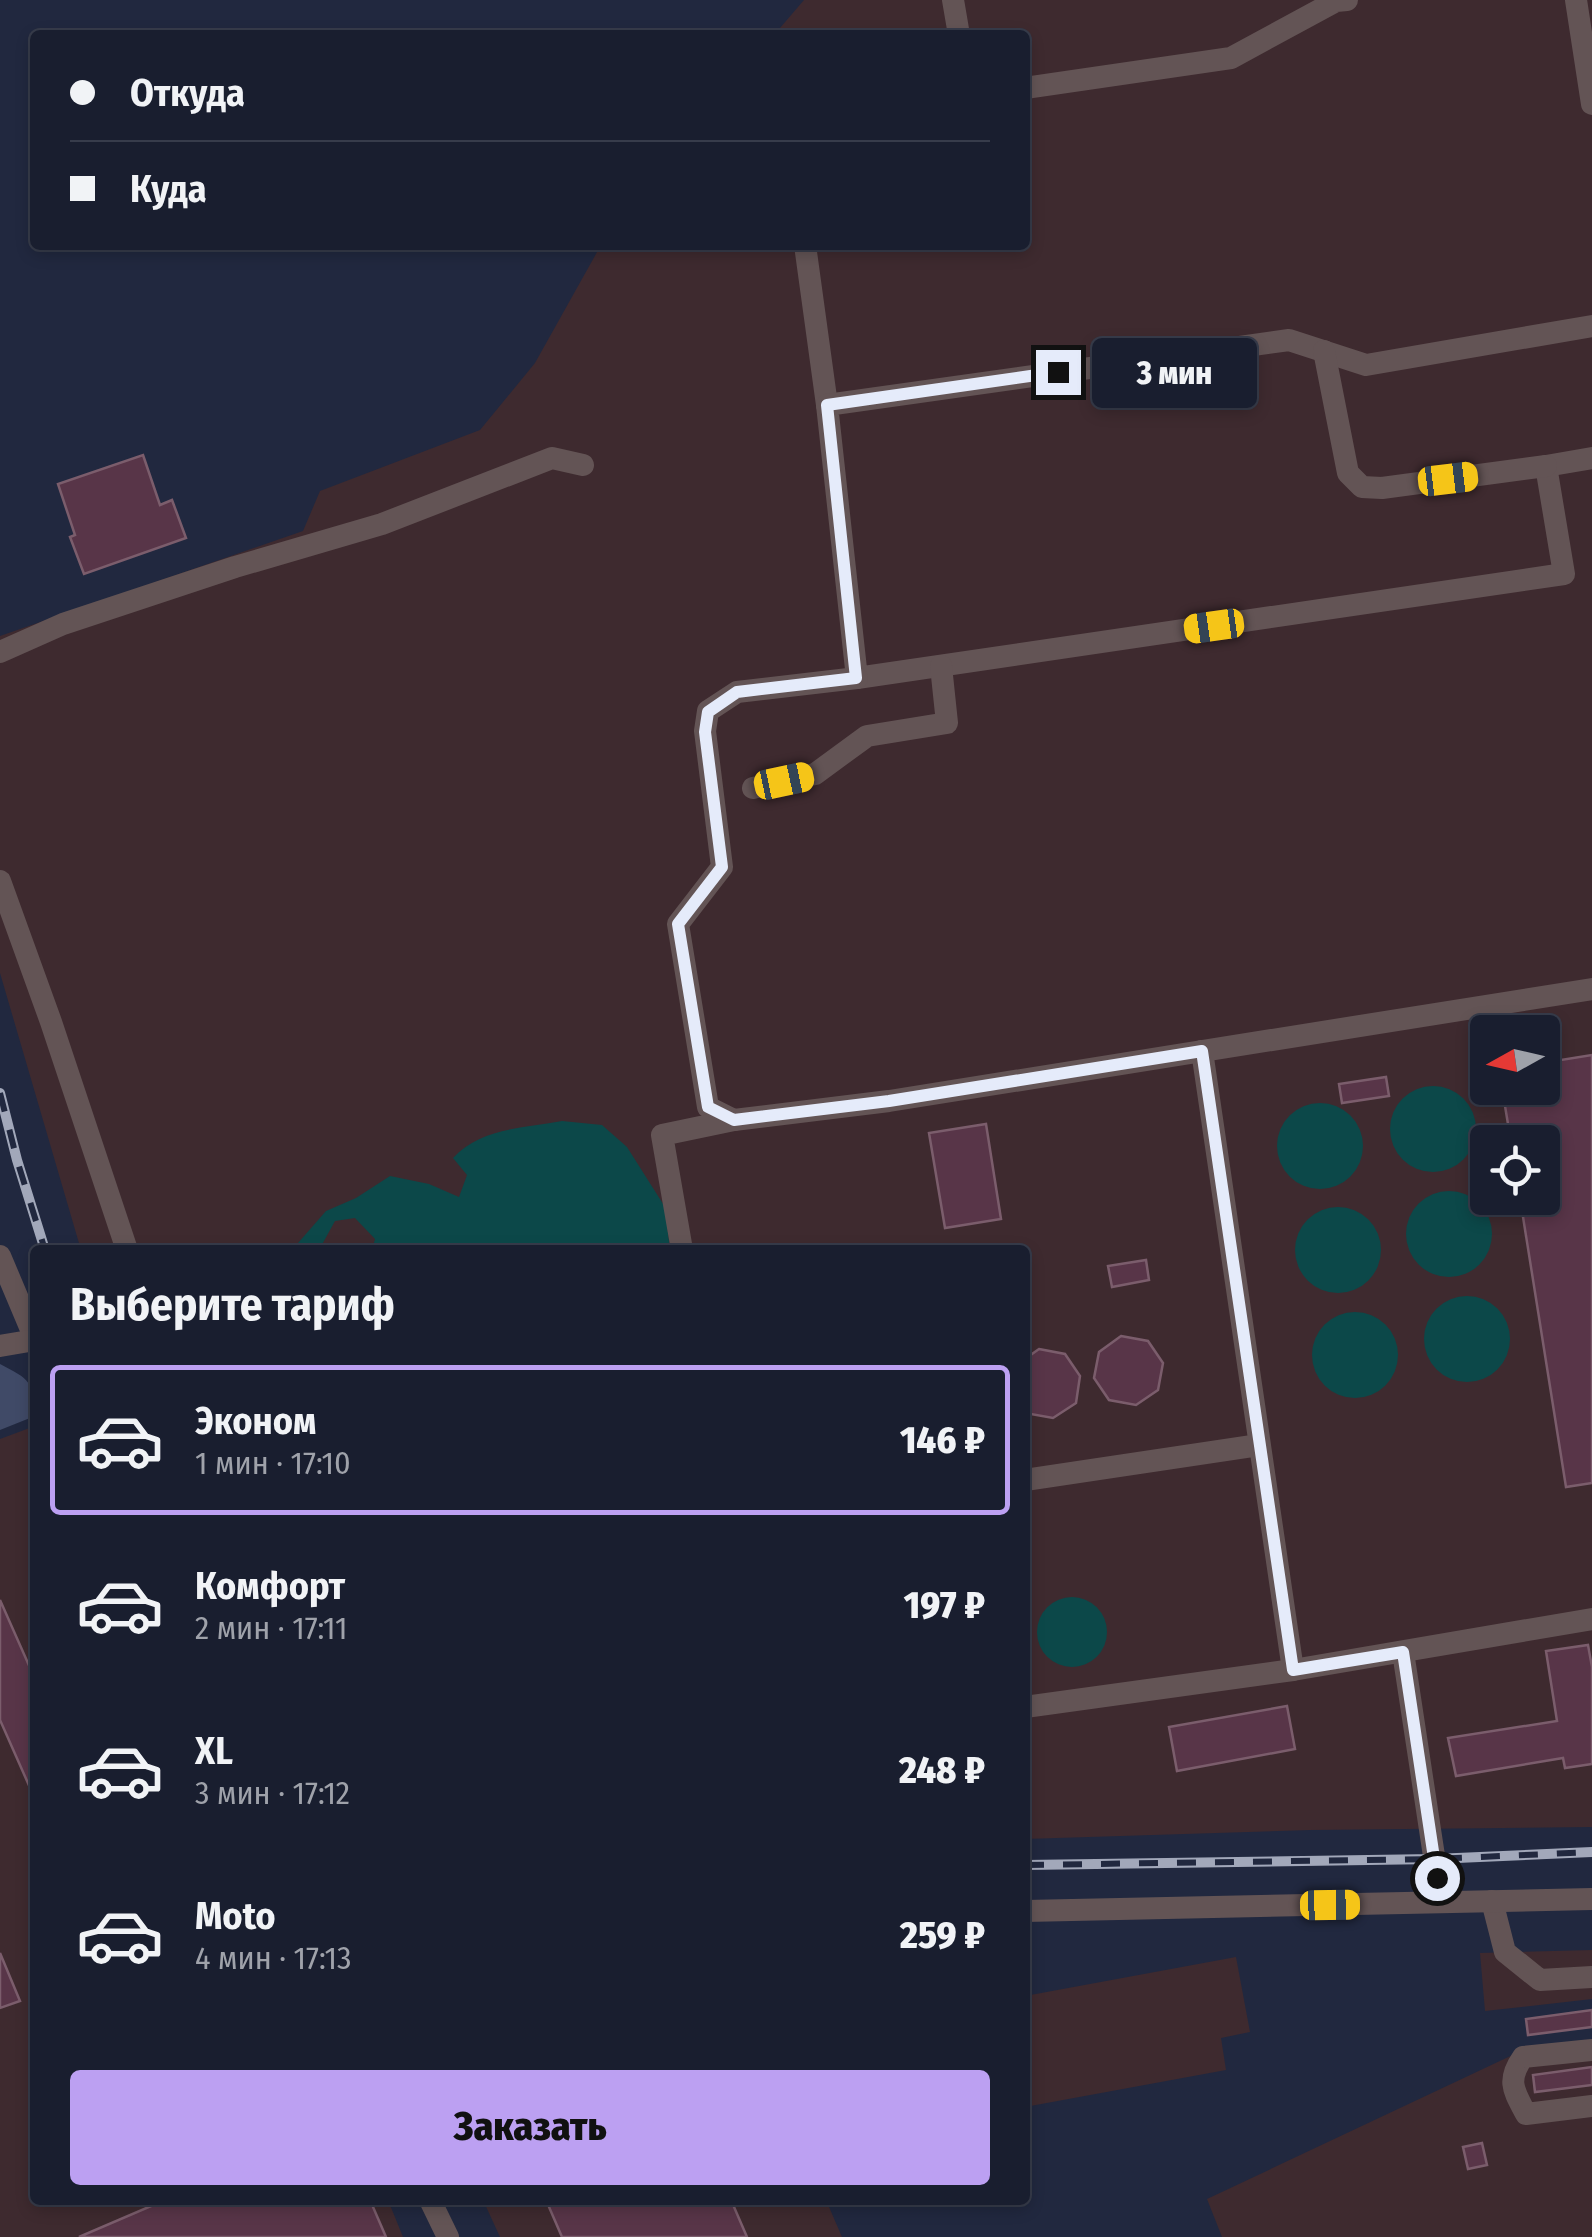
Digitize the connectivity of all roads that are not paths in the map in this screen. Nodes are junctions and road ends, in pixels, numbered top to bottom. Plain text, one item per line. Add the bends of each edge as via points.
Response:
1 (952, 0) edge
2 (1347, 0) edge
3 (1576, 0) edge
4 (958, 30) edge
5 (1030, 87) edge
6 (1592, 104) edge
7 (806, 250) edge
8 (1592, 326) edge
9 (1324, 351) junction
10 (827, 405) junction
11 (1592, 458) edge
12 (582, 464) dead end
13 (1546, 466) junction
14 (0, 652) edge
15 (941, 666) junction
16 (856, 678) junction
17 (753, 788) dead end
18 (0, 881) edge
19 (1592, 989) edge
20 (1202, 1051) junction
21 (734, 1120) junction
22 (125, 1245) edge
23 (681, 1245) edge
24 (0, 1256) edge
25 (30, 1328) edge
26 (30, 1341) edge
27 (0, 1346) edge
28 (1259, 1444) junction
29 (1030, 1479) edge
30 (1592, 1620) edge
31 (1403, 1652) junction
32 (1293, 1670) junction
33 (1030, 1706) edge
34 (1592, 1899) edge
35 (1440, 1902) junction
36 (1492, 1902) junction
37 (1030, 1911) edge
38 (1592, 1977) edge
39 (1592, 2050) edge
40 (1592, 2106) edge
41 (432, 2205) edge
42 (448, 2237) edge

1 - 4 street
2 - 5 street via 1230,58
3 - 6 street
7 - 10 street
8 - 9 street via 1366,364
9 - 10 street via 1289,340
9 - 13 street via 1348,473 1362,487
10 - 16 street
11 - 13 street
12 - 14 street via 552,458 382,524 236,566
13 - 15 street via 1564,574
15 - 16 street
15 - 17 street via 947,723 867,736 815,774
16 - 21 street via 737,692 708,712 722,867 678,924 708,1107
18 - 22 street
19 - 20 street
20 - 21 street
20 - 28 street
21 - 23 street via 662,1135
24 - 25 street
26 - 27 street
28 - 29 street
28 - 32 street
30 - 31 street
31 - 32 street
31 - 35 street
32 - 33 street
34 - 36 street
35 - 36 street
35 - 37 street
36 - 38 street via 1505,1952 1540,1980
39 - 40 street via 1523,2057 1513,2070 1513,2090 1526,2114
41 - 42 street

